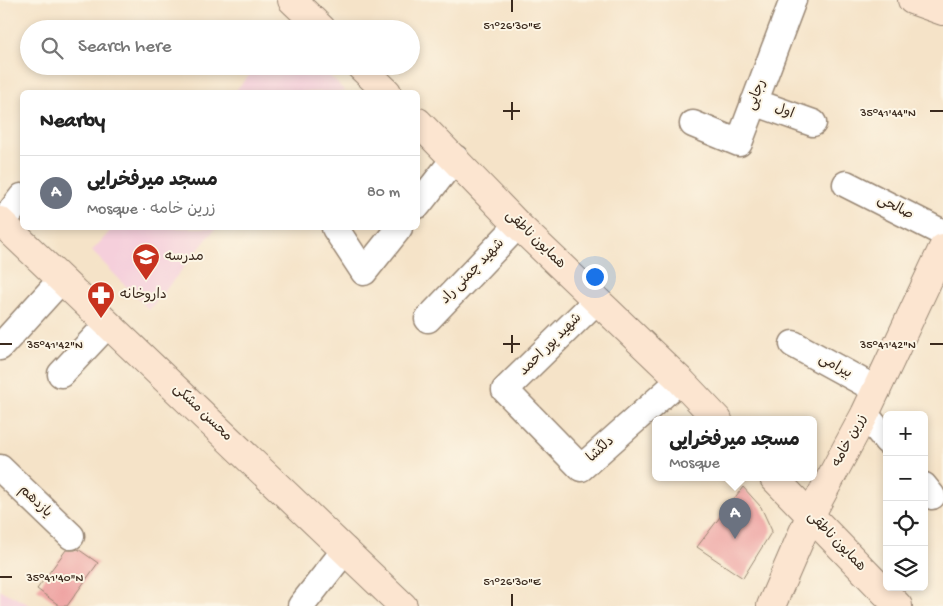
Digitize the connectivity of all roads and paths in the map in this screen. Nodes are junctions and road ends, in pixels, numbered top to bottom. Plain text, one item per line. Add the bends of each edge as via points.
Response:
1 (292, 0) edge
2 (793, 0) edge
3 (912, 0) edge
4 (943, 11) edge
5 (313, 20) edge
6 (369, 75) edge
7 (385, 90) edge
8 (754, 102) junction
9 (813, 123) dead end
10 (420, 124) edge
11 (693, 124) dead end
12 (455, 158) junction
13 (846, 184) dead end
14 (20, 199) edge
15 (420, 202) edge
16 (1, 222) edge
17 (518, 225) junction
18 (335, 230) edge
19 (397, 230) edge
20 (943, 233) edge
21 (943, 248) edge
22 (61, 280) junction
23 (596, 300) junction
24 (428, 319) dead end
25 (108, 324) junction
26 (794, 344) dead end
27 (0, 347) edge
28 (61, 374) dead end
29 (680, 380) junction
30 (505, 390) joint
31 (871, 402) junction
32 (714, 416) edge
33 (883, 431) edge
34 (0, 468) edge
35 (777, 481) edge
36 (810, 516) junction
37 (71, 536) dead end
38 (344, 550) junction
39 (301, 606) edge
40 (403, 606) edge
41 (771, 606) edge
42 (898, 606) edge

1 - 5 main road
2 - 8 street, رجایی
3 - 4 main road
6 - 7 main road
8 - 9 street, اول
8 - 11 street, رجایی via 739,143
10 - 12 main road, همایون ناطقی
12 - 15 street
12 - 17 main road, همایون ناطقی
13 - 20 street, صالحی
14 - 16 street
16 - 22 main road, محسن مشکی
17 - 23 main road, همایون ناطقی
17 - 24 street, شهید چمنی راد
18 - 19 street via 364,272
21 - 31 main road, زرین خامه
22 - 25 main road, محسن مشکی
22 - 27 street
23 - 29 main road, همایون ناطقی
23 - 30 street, شهید پور احمد
25 - 28 street
25 - 38 main road, محسن مشکی
26 - 31 street, بیرامی
29 - 30 street, دلگشا via 581,468
29 - 32 main road, همایون ناطقی
31 - 33 street
31 - 36 main road, زرین خامه
34 - 37 street, یازدهم
35 - 36 main road, همایون ناطقی
36 - 41 main road, زرین خامه
36 - 42 main road, همایون ناطقی
38 - 39 street
38 - 40 main road, محسن مشکی

